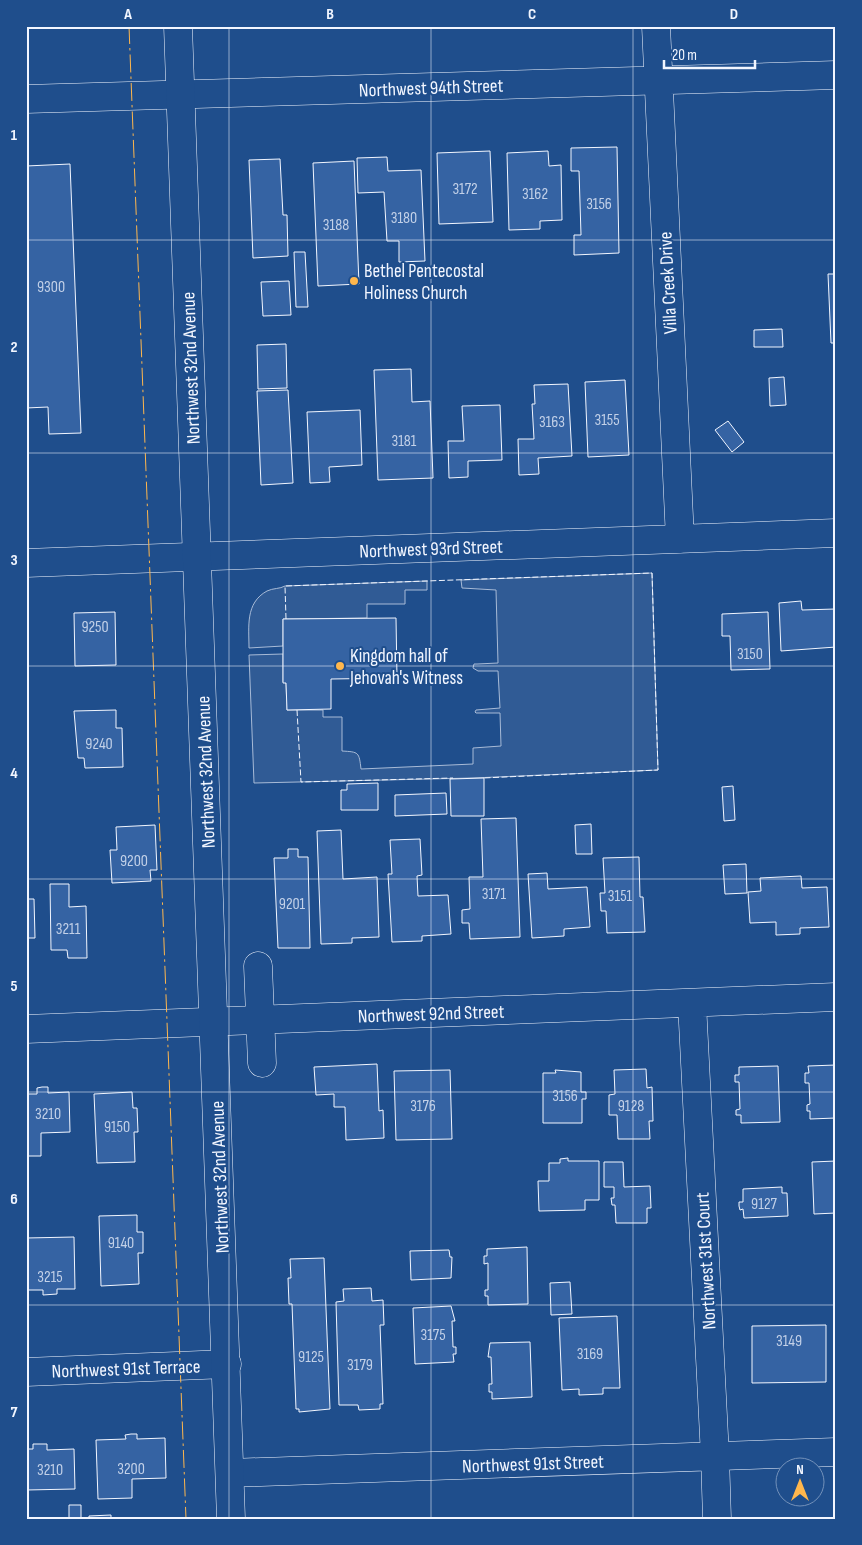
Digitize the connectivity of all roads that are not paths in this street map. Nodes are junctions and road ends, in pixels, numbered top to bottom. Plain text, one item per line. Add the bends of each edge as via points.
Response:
1 (178, 26) edge
2 (656, 26) edge
3 (836, 75) edge
4 (658, 80) junction
5 (180, 95) junction
6 (26, 99) edge
7 (836, 533) edge
8 (680, 539) junction
9 (197, 556) junction
10 (26, 563) edge
11 (258, 966) dead end
12 (836, 997) edge
13 (692, 1003) junction
14 (260, 1020) junction
15 (214, 1022) junction
16 (26, 1030) edge
17 (262, 1063) dead end
18 (226, 1364) junction
19 (26, 1372) edge
20 (836, 1452) edge
21 (715, 1456) junction
22 (230, 1473) junction
23 (231, 1519) edge
24 (717, 1519) edge

1 - 5 street, Northwest 32nd Avenue
2 - 4 street, Villa Creek Drive
3 - 4 street, Northwest 94th Street
4 - 5 street, Northwest 94th Street
4 - 8 street, Villa Creek Drive
5 - 6 street, Northwest 94th Street
5 - 9 street, Northwest 32nd Avenue
7 - 8 street, Northwest 93rd Street
8 - 9 street, Northwest 93rd Street
9 - 10 street, Northwest 93rd Street
9 - 15 street, Northwest 32nd Avenue
11 - 14 street
12 - 13 street, Northwest 92nd Street
13 - 14 street, Northwest 92nd Street
13 - 21 street, Northwest 31st Court
14 - 15 street, Northwest 92nd Street
14 - 17 street
15 - 16 street, Northwest 92nd Street
15 - 18 street, Northwest 32nd Avenue
18 - 19 street, Northwest 91st Terrace
18 - 22 street, Northwest 32nd Avenue
20 - 21 street, Northwest 91st Street
21 - 22 street, Northwest 91st Street
21 - 24 street, Northwest 31st Court
22 - 23 street, Northwest 32nd Avenue

